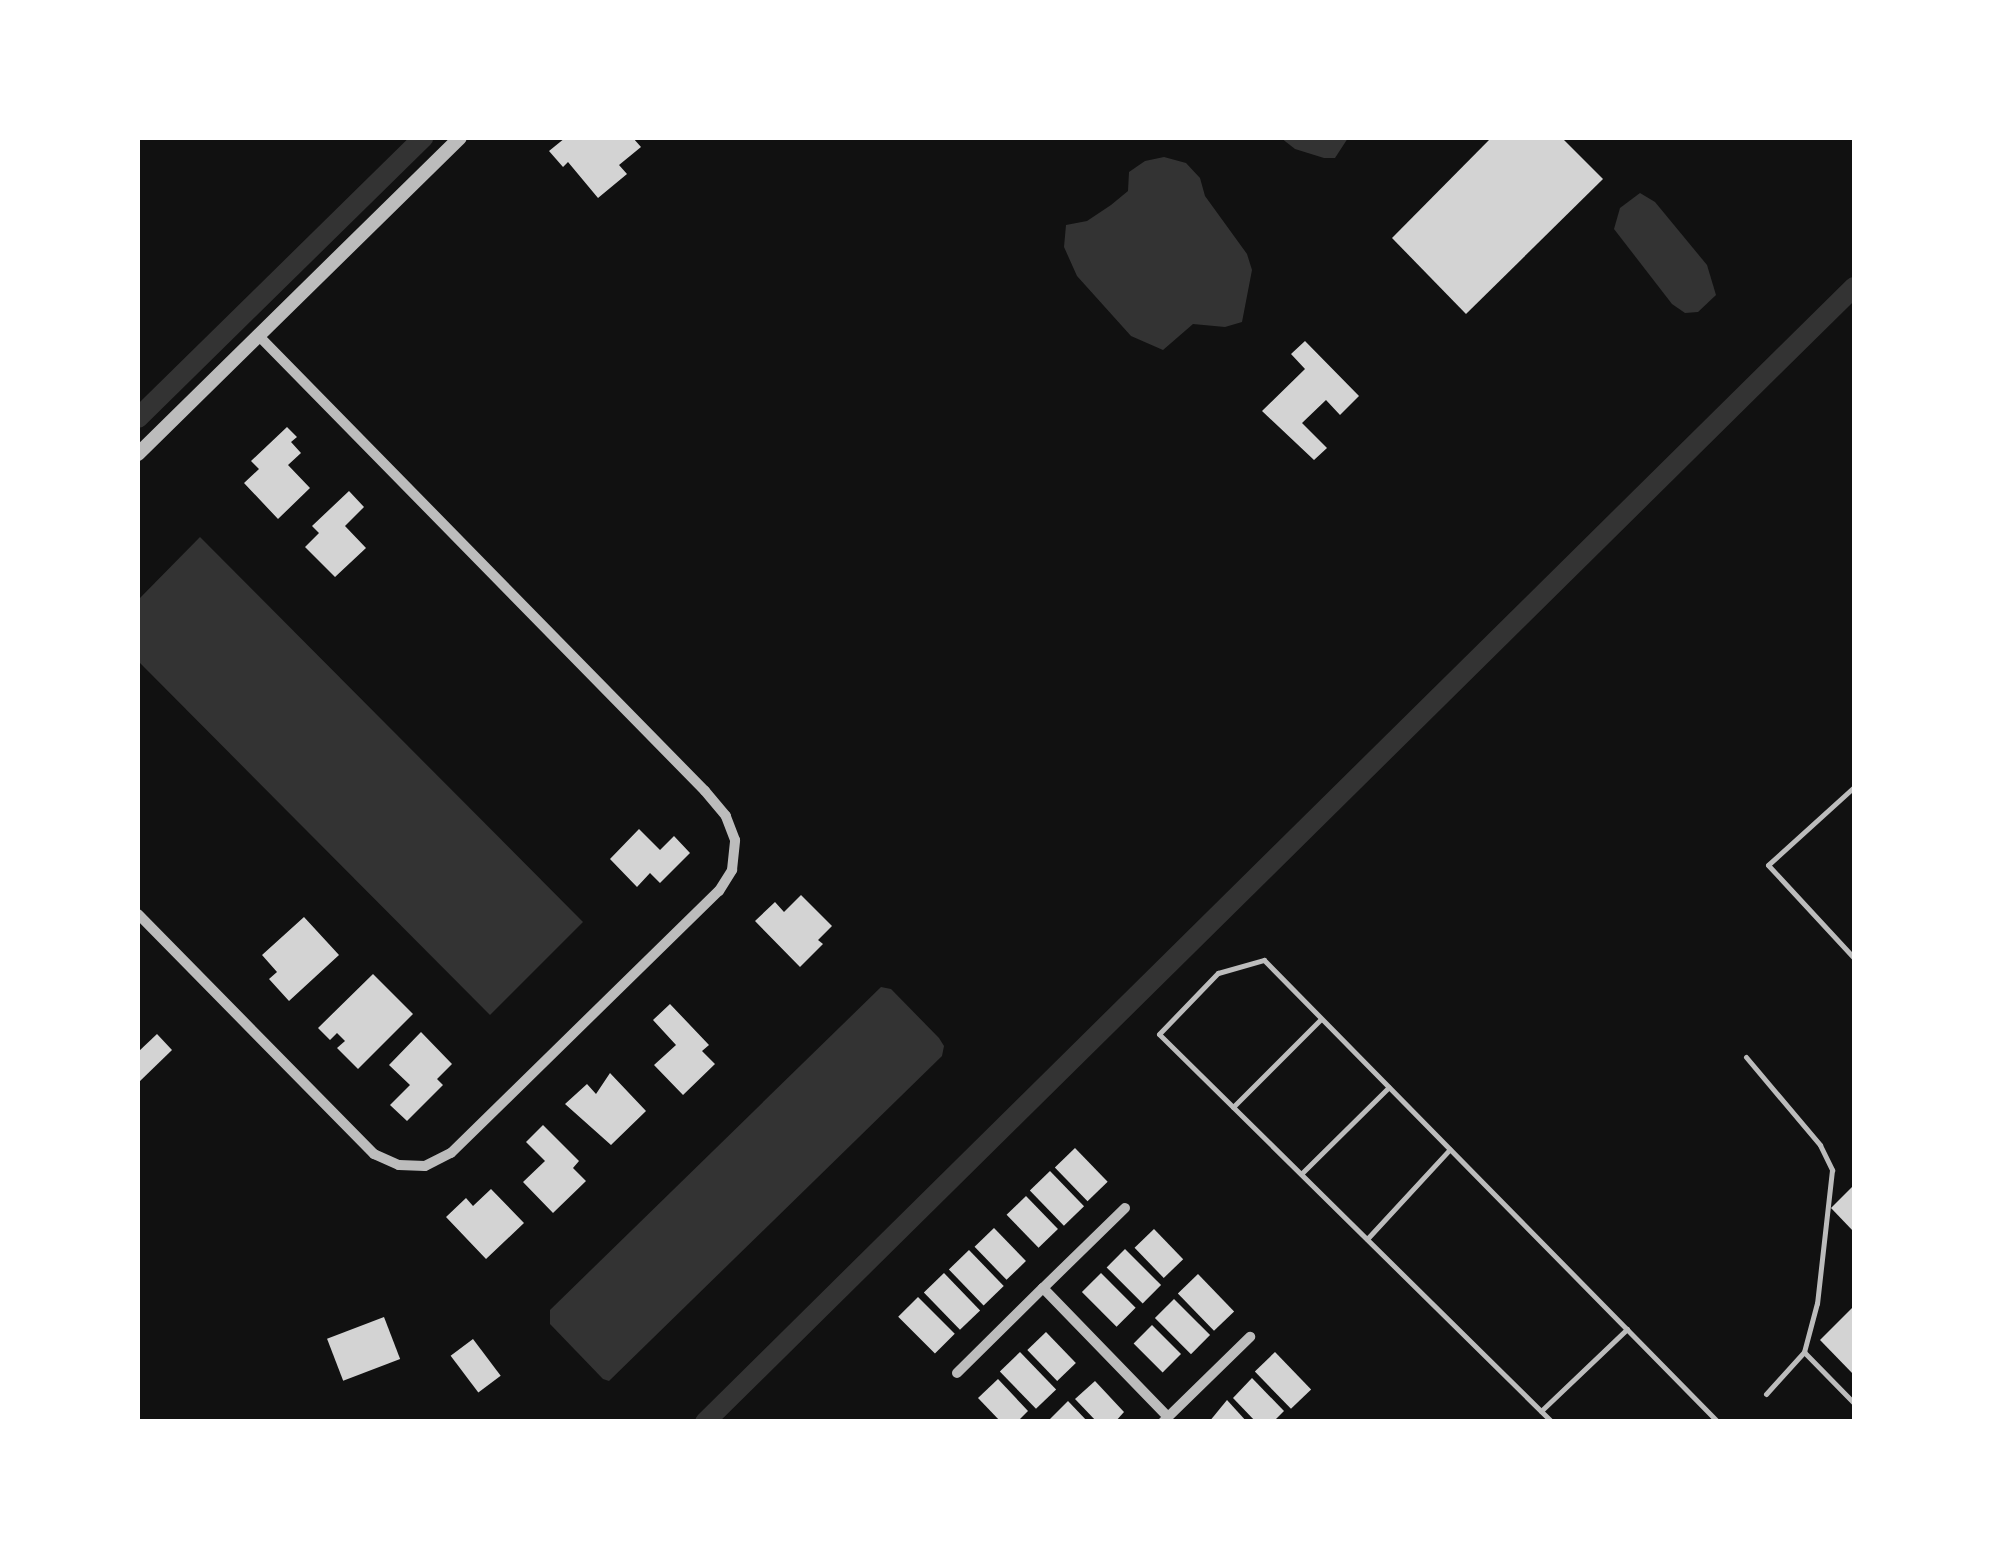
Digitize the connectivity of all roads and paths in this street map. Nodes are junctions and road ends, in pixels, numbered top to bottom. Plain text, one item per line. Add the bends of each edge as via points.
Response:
1 (460, 138) edge
2 (258, 335) junction
3 (138, 454) edge
4 (1854, 787) edge
5 (138, 914) edge
6 (1854, 958) edge
7 (1322, 1019) junction
8 (1746, 1057) dead end
9 (1389, 1087) junction
10 (1233, 1107) junction
11 (1450, 1149) junction
12 (1301, 1174) junction
13 (1125, 1208) dead end
14 (1367, 1239) junction
15 (1043, 1288) junction
16 (1627, 1329) junction
17 (1250, 1337) dead end
18 (1804, 1352) junction
19 (957, 1373) dead end
20 (1766, 1394) dead end
21 (1854, 1403) edge
22 (1541, 1411) junction
23 (1166, 1419) edge
24 (1552, 1422) edge
25 (1718, 1422) edge

1 - 2 street
2 - 3 street
2 - 5 street via 705,791 735,840 732,870 719,891 451,1153 425,1166 374,1154
4 - 6 lane via 1768,865
7 - 9 lane
7 - 10 lane
7 - 10 lane via 1264,960 1218,974 1159,1034
8 - 18 lane via 1820,1145 1832,1170 1817,1303
9 - 11 lane
9 - 12 lane
10 - 12 lane
11 - 14 lane
11 - 16 lane
12 - 14 lane
13 - 15 street
14 - 22 lane
15 - 19 street
15 - 23 street
16 - 22 lane
16 - 25 lane
17 - 23 street
18 - 20 lane
18 - 21 lane
22 - 24 lane

